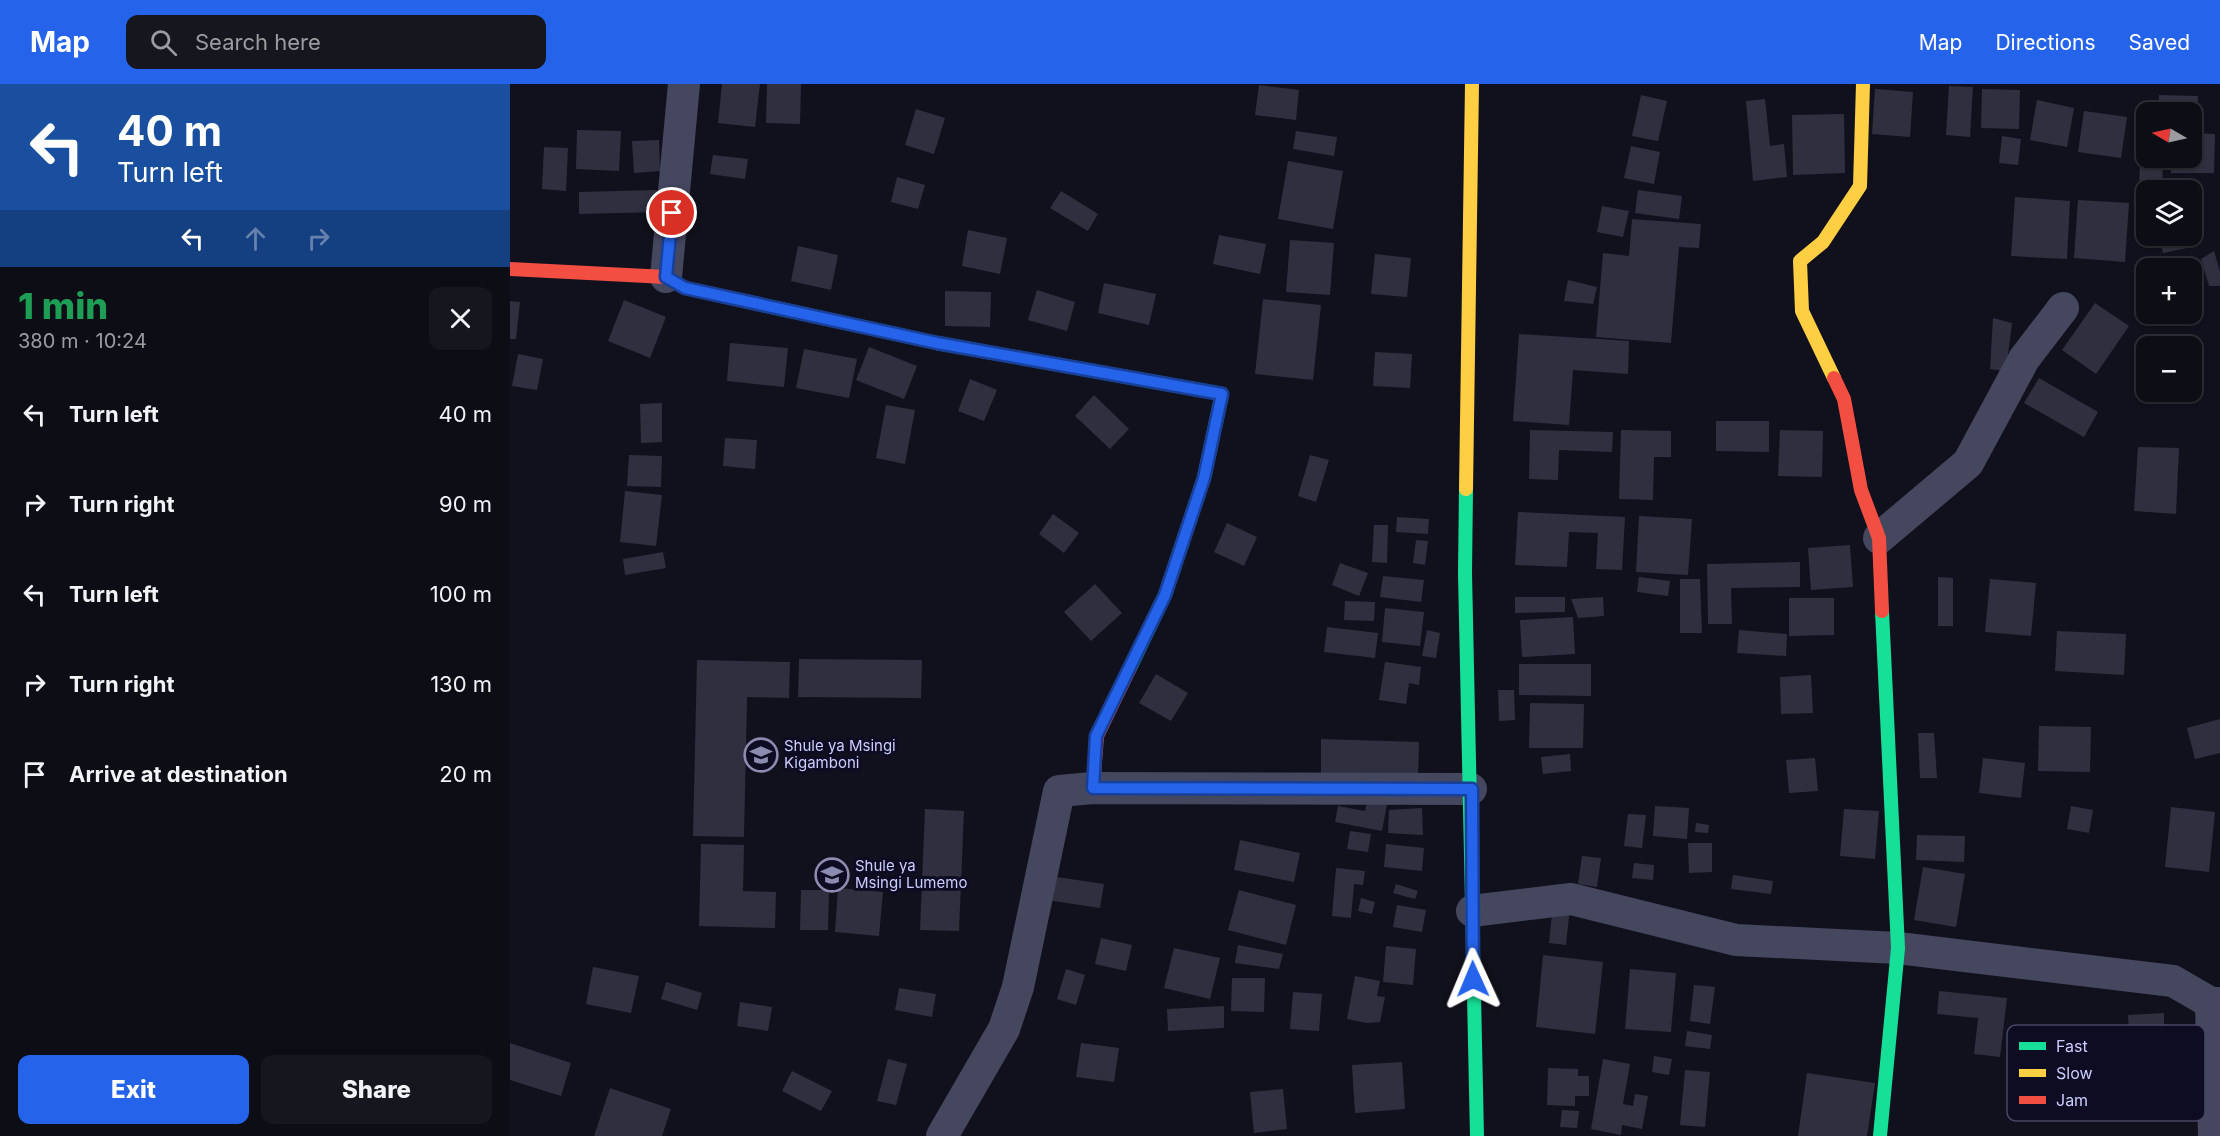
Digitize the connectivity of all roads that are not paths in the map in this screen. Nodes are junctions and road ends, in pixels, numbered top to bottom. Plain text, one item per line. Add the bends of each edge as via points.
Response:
1 (684, 84) edge
2 (1472, 84) edge
3 (1863, 84) edge
4 (510, 269) edge
5 (666, 277) junction
6 (2063, 308) dead end
7 (1879, 538) junction
8 (1093, 788) junction
9 (1472, 789) junction
10 (1472, 911) junction
11 (1898, 948) junction
12 (2215, 1003) edge
13 (942, 1136) edge
14 (1477, 1136) edge
15 (1880, 1136) edge
16 (2214, 1136) edge

1 - 5 street
2 - 9 street via 1465,573
3 - 7 street via 1860,186 1823,242 1800,261 1802,311 1844,399 1861,490
4 - 5 street
5 - 8 street via 685,288 937,343 1222,394 1204,478 1165,595 1096,736
6 - 7 street via 2024,359 1968,463
7 - 11 street
8 - 9 street
8 - 13 street via 1059,791 1018,987 1004,1029
9 - 10 street
10 - 11 street via 1571,898 1736,940
10 - 14 street
11 - 12 street via 2174,981
11 - 15 street
12 - 16 street

